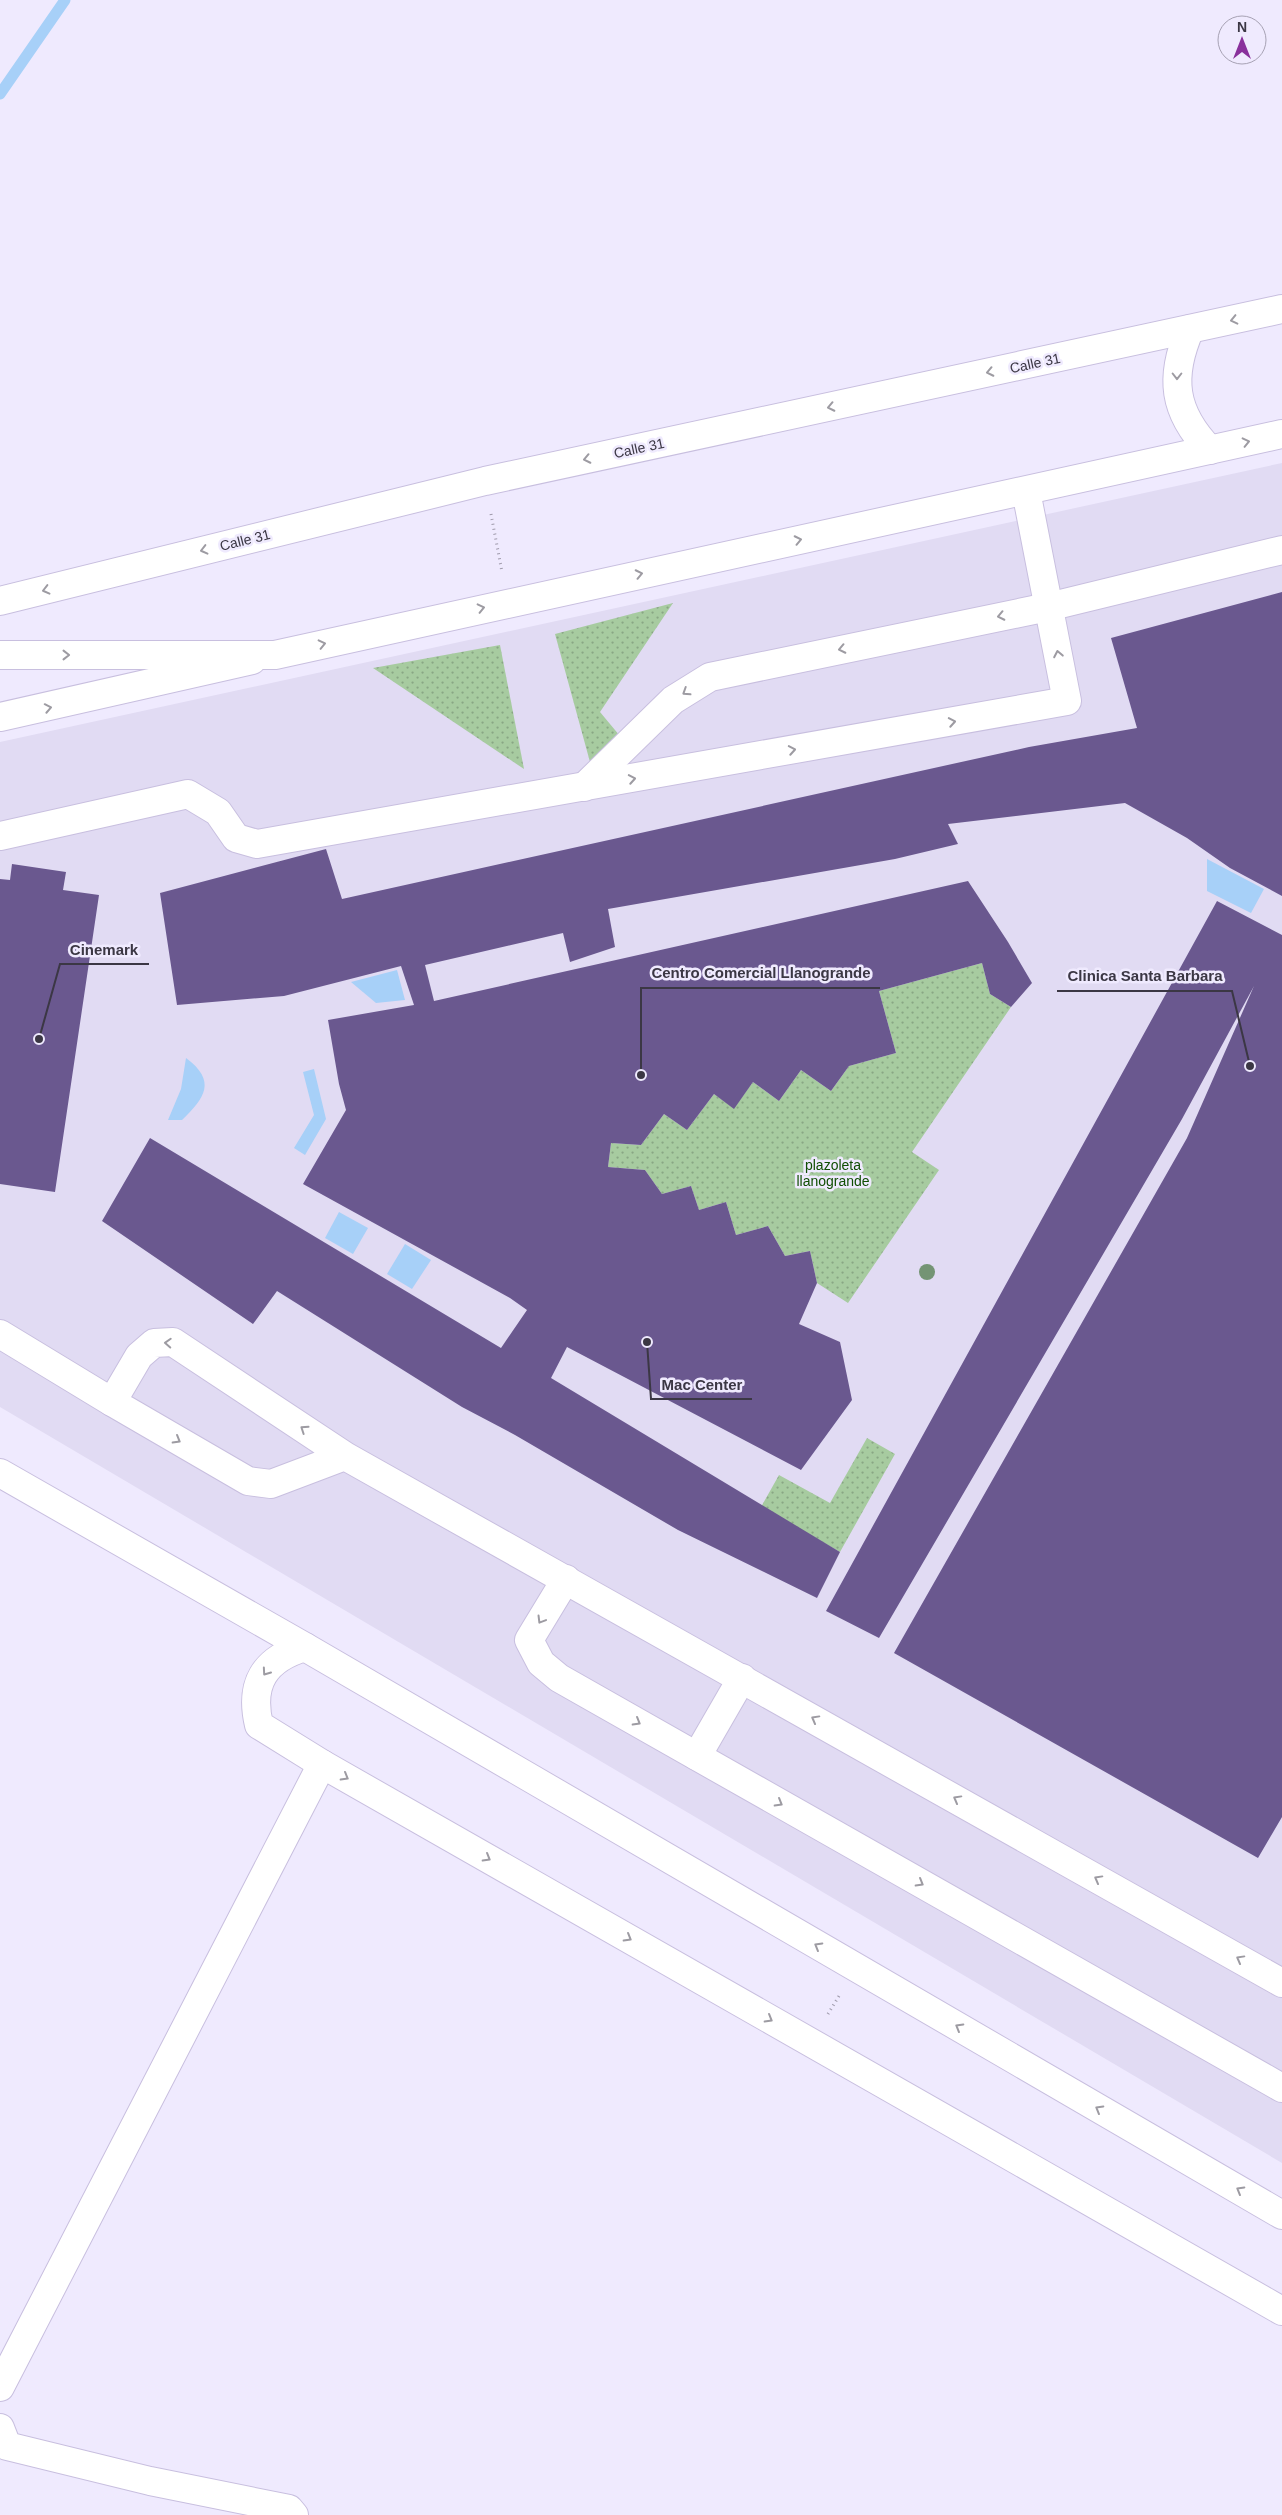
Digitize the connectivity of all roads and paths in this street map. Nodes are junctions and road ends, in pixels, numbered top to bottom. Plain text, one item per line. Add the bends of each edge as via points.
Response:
1 (1282, 309) edge
2 (1190, 329) junction
3 (1282, 434) edge
4 (1210, 450) junction
5 (484, 481) junction
6 (1026, 491) junction
7 (1282, 550) edge
8 (0, 601) edge
9 (508, 602) junction
10 (1048, 606) junction
11 (0, 655) edge
12 (275, 655) junction
13 (0, 717) edge
14 (584, 788) junction
15 (0, 836) edge
16 (0, 1334) edge
17 (112, 1402) junction
18 (345, 1456) junction
19 (0, 1473) edge
20 (566, 1579) junction
21 (305, 1647) junction
22 (742, 1678) junction
23 (697, 1756) junction
24 (322, 1764) junction
25 (856, 1968) junction
26 (1282, 1983) edge
27 (810, 2042) junction
28 (1282, 2088) edge
29 (1282, 2214) edge
30 (1282, 2311) edge
31 (0, 2387) edge
32 (0, 2428) edge
33 (294, 2515) edge

1 -> 2 street, Calle 31
2 -> 4 street via 1176,372 1178,393 1194,434
2 -> 5 street, Calle 31
4 -> 3 street
4 - 6 street
5 -> 8 street, Calle 31
5 - 9 path
9 -> 6 street
6 - 10 street
7 - 10 street
12 -> 9 street
10 -> 14 street via 710,677 673,700
14 -> 10 street via 1067,702
11 -> 12 street
13 -> 12 street
14 - 15 street via 257,844 236,838 218,812 188,794
16 - 17 street
17 -> 18 street via 248,1481 271,1484
18 -> 17 street via 174,1342 154,1343 139,1356
18 - 20 street
19 - 21 street
20 - 22 street
20 -> 23 street via 529,1640 541,1663 559,1678
21 -> 24 street via 288,1652 262,1675 256,1691 255,1709 259,1725
25 -> 21 street
22 - 23 street
26 -> 22 street
23 -> 28 street
24 -> 27 street
24 - 31 street
25 - 27 path
29 -> 25 street
27 - 30 street
32 - 33 street via 7,2446 150,2481 289,2509

